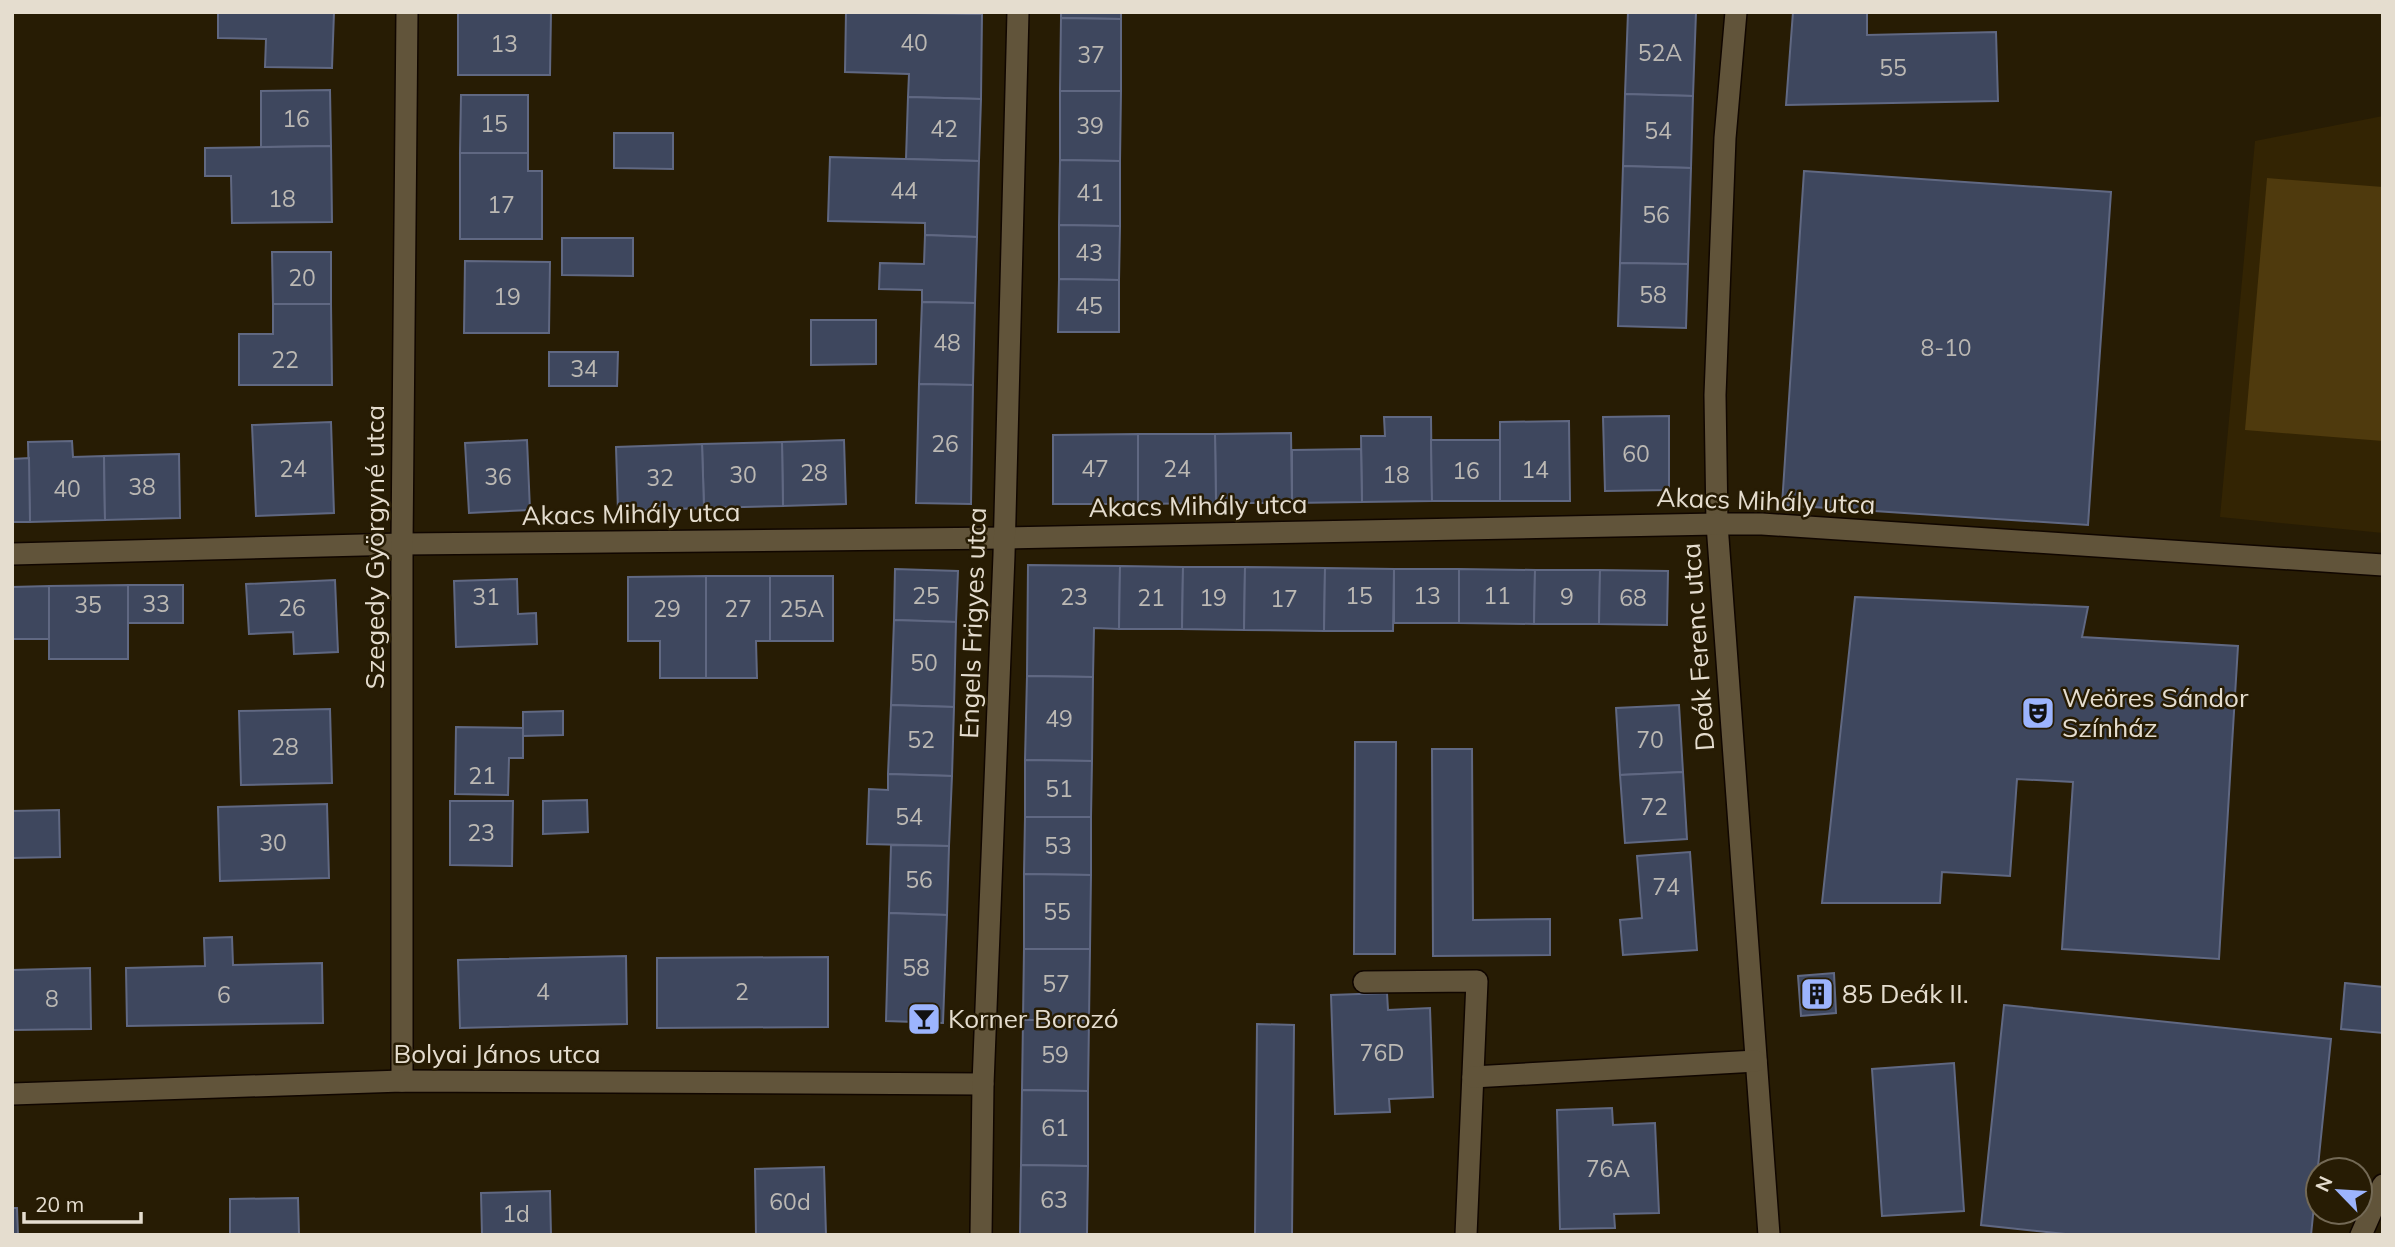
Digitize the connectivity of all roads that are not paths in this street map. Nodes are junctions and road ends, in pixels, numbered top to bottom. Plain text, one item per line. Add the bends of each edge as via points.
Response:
1 (407, 12) edge
2 (1018, 12) edge
3 (1736, 12) edge
4 (1717, 524) junction
5 (1005, 538) junction
6 (402, 544) junction
7 (12, 554) edge
8 (2383, 565) edge
9 (1364, 982) dead end
10 (1756, 1061) junction
11 (1473, 1077) junction
12 (402, 1081) junction
13 (983, 1084) junction
14 (12, 1094) edge
15 (2383, 1185) edge
16 (981, 1235) edge
17 (1466, 1235) edge
18 (1769, 1235) edge
19 (2361, 1235) edge

1 - 6 street, Szegedy Györgyné utca
2 - 5 street, Engels Frigyes utca
3 - 4 street, Deák Ferenc utca via 1724,165 1716,395
4 - 5 street, Akacs Mihály utca
4 - 8 street, Akacs Mihály utca
4 - 10 street, Deák Ferenc utca
5 - 6 street, Akacs Mihály utca
5 - 13 street, Engels Frigyes utca
6 - 7 street, Akacs Mihály utca
6 - 12 street, Szegedy Györgyné utca
9 - 11 street via 1477,981
10 - 11 street
10 - 18 street, Deák Ferenc utca
11 - 17 street
12 - 13 street, Bolyai János utca
12 - 14 street, Bolyai János utca
13 - 16 street, Engels Frigyes utca
15 - 19 street

